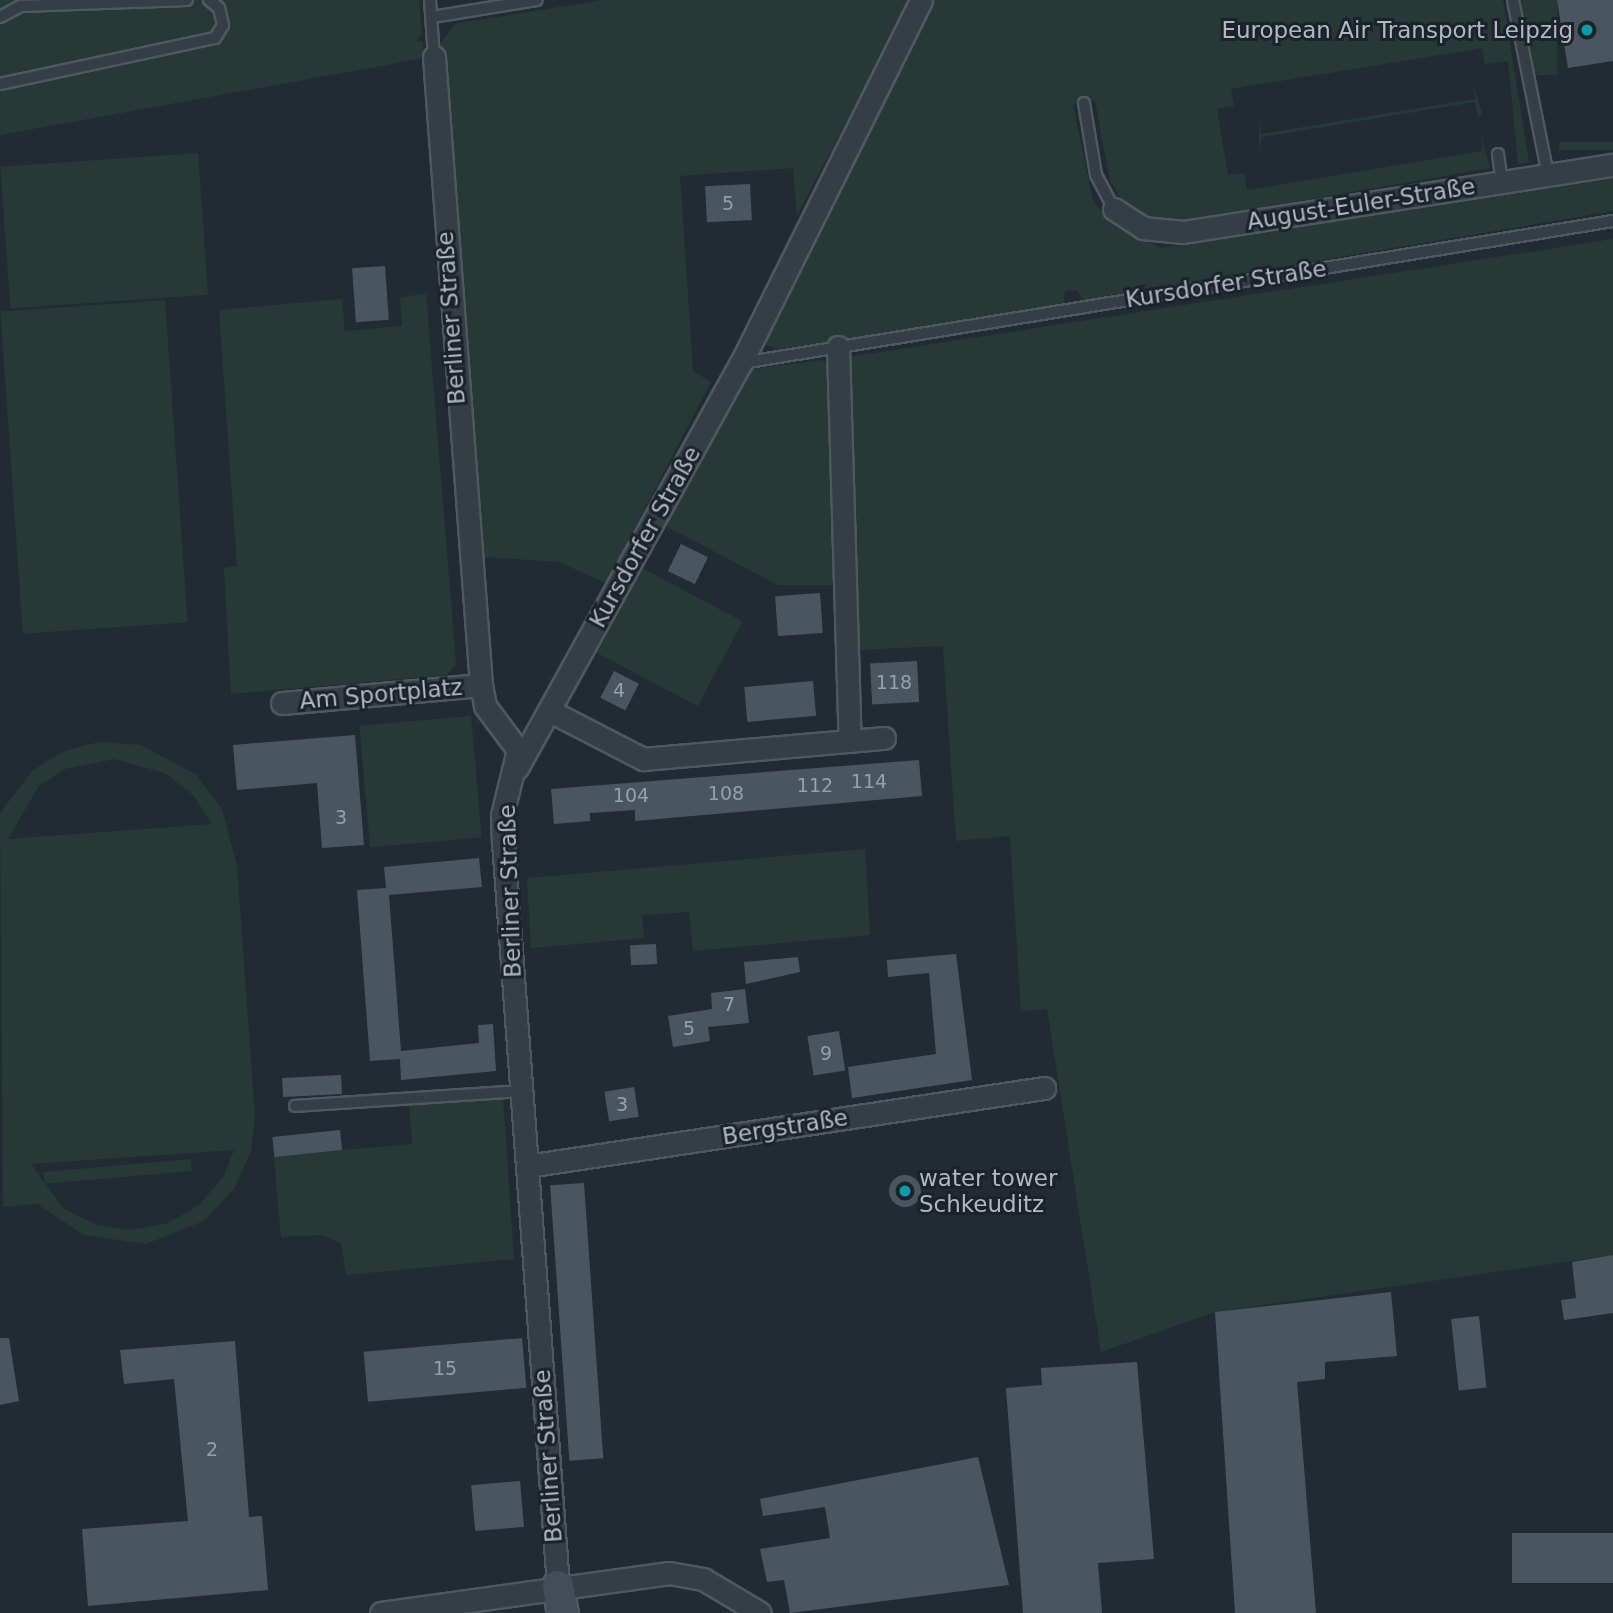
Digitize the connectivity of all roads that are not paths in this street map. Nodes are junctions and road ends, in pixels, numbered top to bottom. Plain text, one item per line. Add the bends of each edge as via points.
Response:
1 (187, 0) edge
2 (209, 0) edge
3 (430, 0) edge
4 (537, 0) edge
5 (921, 0) edge
6 (1513, 0) edge
7 (21, 3) edge
8 (0, 17) edge
9 (432, 17) junction
10 (434, 57) joint
11 (0, 84) edge
12 (1084, 103) dead end
13 (1498, 154) dead end
14 (1613, 165) edge
15 (1548, 175) junction
16 (1502, 182) junction
17 (1114, 209) joint
18 (1613, 222) edge
19 (838, 347) junction
20 (741, 363) junction
21 (481, 685) junction
22 (282, 703) dead end
23 (550, 711) junction
24 (884, 738) dead end
25 (850, 741) junction
26 (517, 768) junction
27 (1044, 1088) dead end
28 (521, 1091) junction
29 (295, 1106) dead end
30 (527, 1166) junction
31 (561, 1599) edge
32 (381, 1613) edge
33 (760, 1613) edge

1 - 7 lane
2 - 11 lane via 219,8 223,25 215,38
3 - 9 lane
4 - 9 lane
5 - 20 street, Kursdorfer Straße
6 - 15 lane
7 - 8 lane
9 - 10 lane
10 - 21 street, Berliner Straße
12 - 17 lane via 1096,175
13 - 16 lane
14 - 15 street, August-Euler-Straße
15 - 16 street, August-Euler-Straße
16 - 17 street, August-Euler-Straße via 1183,232 1143,228
18 - 19 lane, Kursdorfer Straße
19 - 20 lane, Kursdorfer Straße
19 - 25 street
20 - 23 street, Kursdorfer Straße
21 - 22 street, Am Sportplatz
21 - 26 street, Berliner Straße via 485,706 518,750
23 - 25 street via 643,759
23 - 26 street, Kursdorfer Straße
24 - 25 street
26 - 28 street, Berliner Straße via 502,815
27 - 30 street, Bergstraße
28 - 29 lane
28 - 30 street, Berliner Straße
30 - 31 street, Berliner Straße
31 - 32 street
31 - 33 street via 669,1573 704,1579

